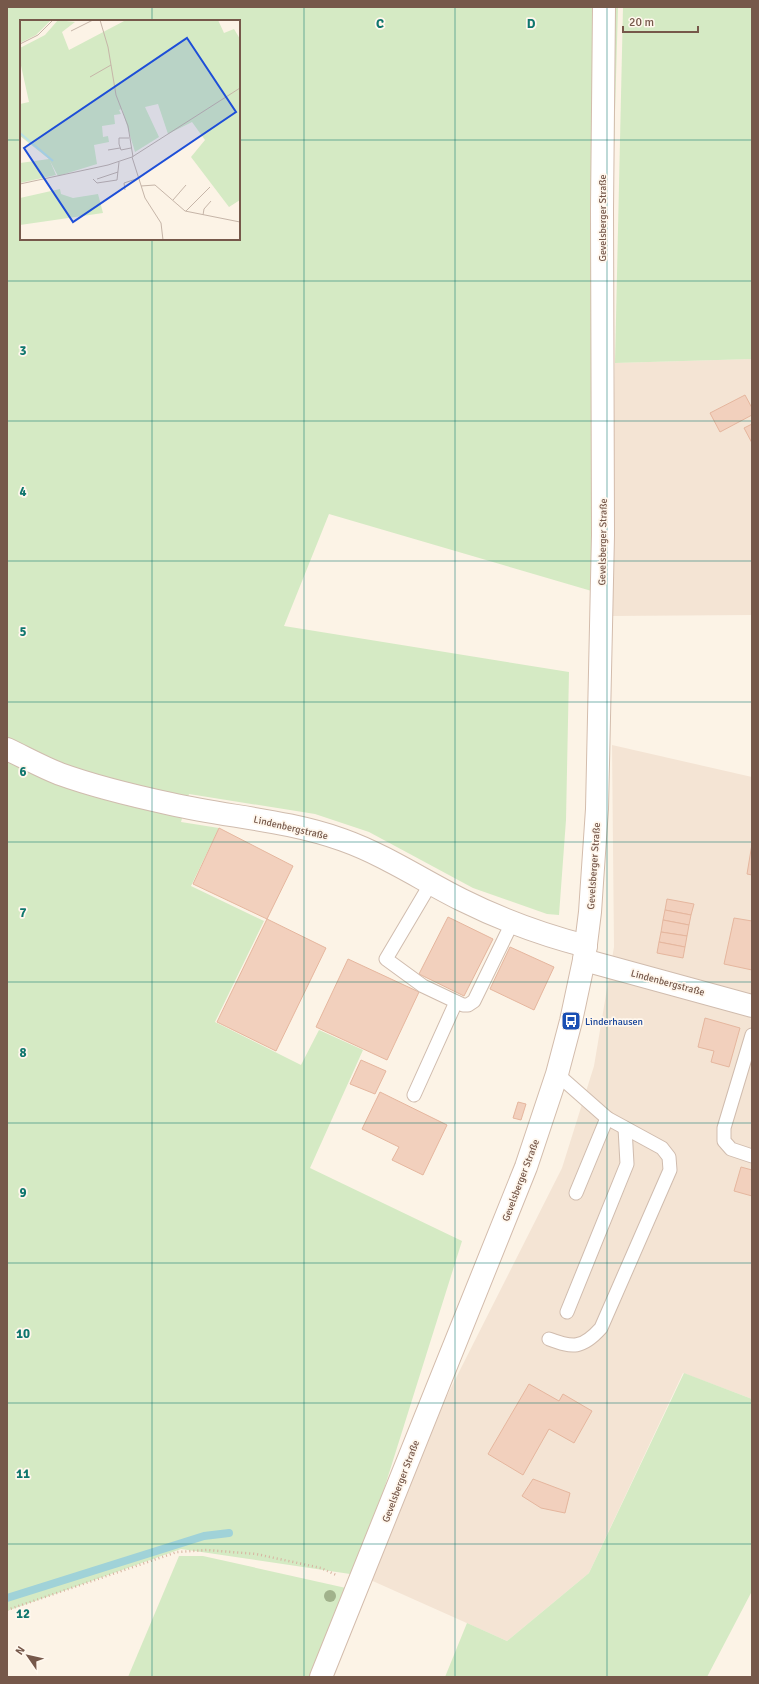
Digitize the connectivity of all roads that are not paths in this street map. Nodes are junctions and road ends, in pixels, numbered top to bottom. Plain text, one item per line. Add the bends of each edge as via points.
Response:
1 (604, 7) edge
2 (7, 749) edge
3 (431, 883) junction
4 (512, 923) junction
5 (585, 953) junction
6 (456, 1002) junction
7 (752, 1006) edge
8 (752, 1035) edge
9 (557, 1074) junction
10 (414, 1095) dead end
11 (607, 1118) junction
12 (625, 1128) junction
13 (752, 1156) edge
14 (576, 1193) dead end
15 (567, 1312) dead end
16 (549, 1339) dead end
17 (321, 1677) edge

1 - 5 main road, Gevelsberger Straße via 603,535 597,809
2 - 3 main road, Lindenbergstraße via 59,773 116,791 172,805 310,829 373,852
3 - 4 main road, Lindenbergstraße
3 - 6 lane via 386,959 423,986
4 - 5 main road, Lindenbergstraße via 554,938
4 - 6 lane via 474,1002 468,1005
5 - 7 main road, Lindenbergstraße
5 - 9 main road, Gevelsberger Straße
6 - 10 lane
8 - 13 lane via 724,1128 724,1141 731,1149
9 - 11 lane
9 - 17 main road, Gevelsberger Straße via 526,1167
11 - 12 lane
11 - 14 lane
12 - 15 lane via 627,1164
12 - 16 lane via 662,1148 669,1157 670,1170 601,1328 581,1344 569,1347

